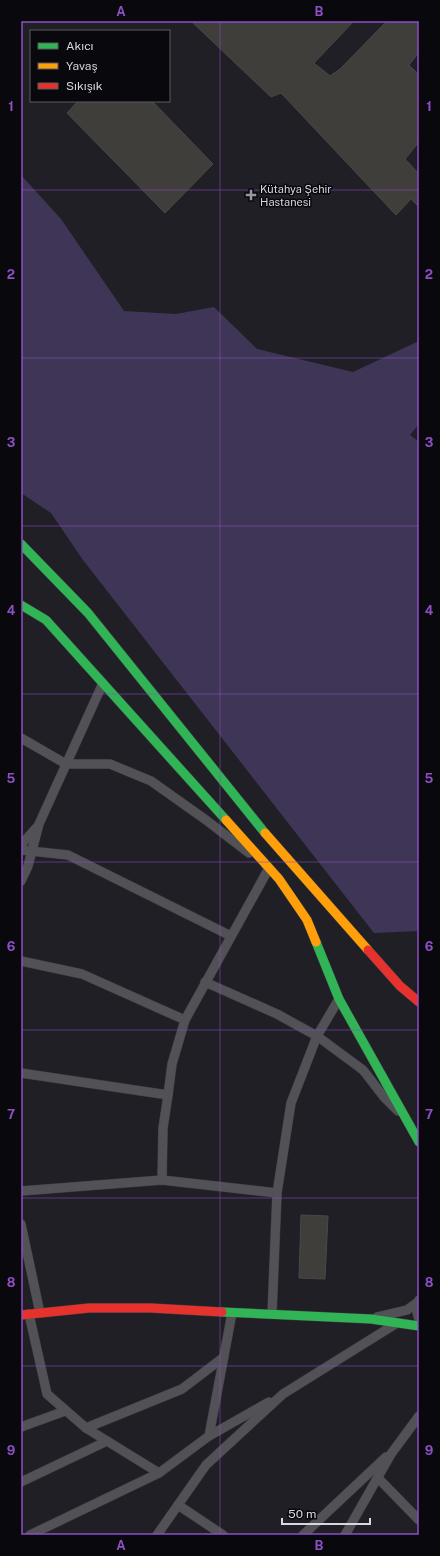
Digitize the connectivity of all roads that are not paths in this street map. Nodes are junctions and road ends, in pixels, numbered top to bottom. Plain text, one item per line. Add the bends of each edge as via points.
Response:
1 (21, 544) edge
2 (21, 605) edge
3 (103, 683) junction
4 (21, 738) edge
5 (66, 764) junction
6 (39, 824) junction
7 (21, 844) edge
8 (21, 850) edge
9 (32, 851) junction
10 (269, 868) junction
11 (21, 881) edge
12 (231, 936) junction
13 (21, 960) edge
14 (205, 982) junction
15 (339, 998) junction
16 (419, 1002) edge
17 (185, 1020) junction
18 (317, 1036) junction
19 (21, 1073) edge
20 (168, 1095) junction
21 (407, 1120) junction
22 (419, 1142) edge
23 (162, 1180) junction
24 (21, 1191) edge
25 (277, 1193) junction
26 (21, 1224) edge
27 (418, 1301) edge
28 (232, 1312) junction
29 (40, 1313) junction
30 (25, 1314) edge
31 (272, 1314) junction
32 (372, 1319) junction
33 (419, 1320) edge
34 (397, 1323) junction
35 (419, 1326) edge
36 (224, 1357) junction
37 (283, 1394) junction
38 (65, 1411) junction
39 (419, 1416) edge
40 (21, 1428) edge
41 (86, 1428) junction
42 (209, 1436) junction
43 (107, 1441) junction
44 (396, 1448) junction
45 (159, 1473) junction
46 (378, 1478) junction
47 (21, 1482) edge
48 (178, 1505) junction
49 (419, 1520) edge
50 (218, 1534) edge
51 (30, 1535) edge
52 (157, 1535) edge
53 (303, 1535) edge
54 (345, 1535) edge

1 - 16 street via 88,613 274,845 400,986
2 - 3 street via 46,620
3 - 5 street
3 - 10 street
4 - 5 street
5 - 6 street
5 - 10 street via 110,764 151,781
6 - 7 street
6 - 9 street
8 - 9 street
9 - 11 street
9 - 12 street via 68,855
10 - 12 street
10 - 15 street via 306,920
12 - 14 street
13 - 17 street via 82,974
14 - 17 street
14 - 18 street via 277,1014
15 - 18 street
15 - 21 street
17 - 20 street via 172,1064
18 - 21 street via 363,1070 384,1097
18 - 25 street via 290,1103
19 - 20 street
20 - 23 street via 163,1128
21 - 22 street
23 - 24 street
23 - 25 street
25 - 31 street
26 - 29 street
27 - 32 street via 407,1310
27 - 33 street via 416,1308
28 - 29 street via 89,1308
28 - 31 street
28 - 36 street
29 - 30 street
30 - 38 street via 47,1394
31 - 32 street
32 - 34 street
34 - 35 street
34 - 37 street
36 - 41 street via 182,1389
36 - 42 street
37 - 42 street
37 - 48 street via 206,1465
38 - 40 street
38 - 41 street
39 - 44 street
41 - 43 street
42 - 45 street
43 - 45 street
43 - 47 street
44 - 46 street
44 - 53 street
45 - 51 street
46 - 49 street
46 - 54 street
48 - 50 street
48 - 52 street

